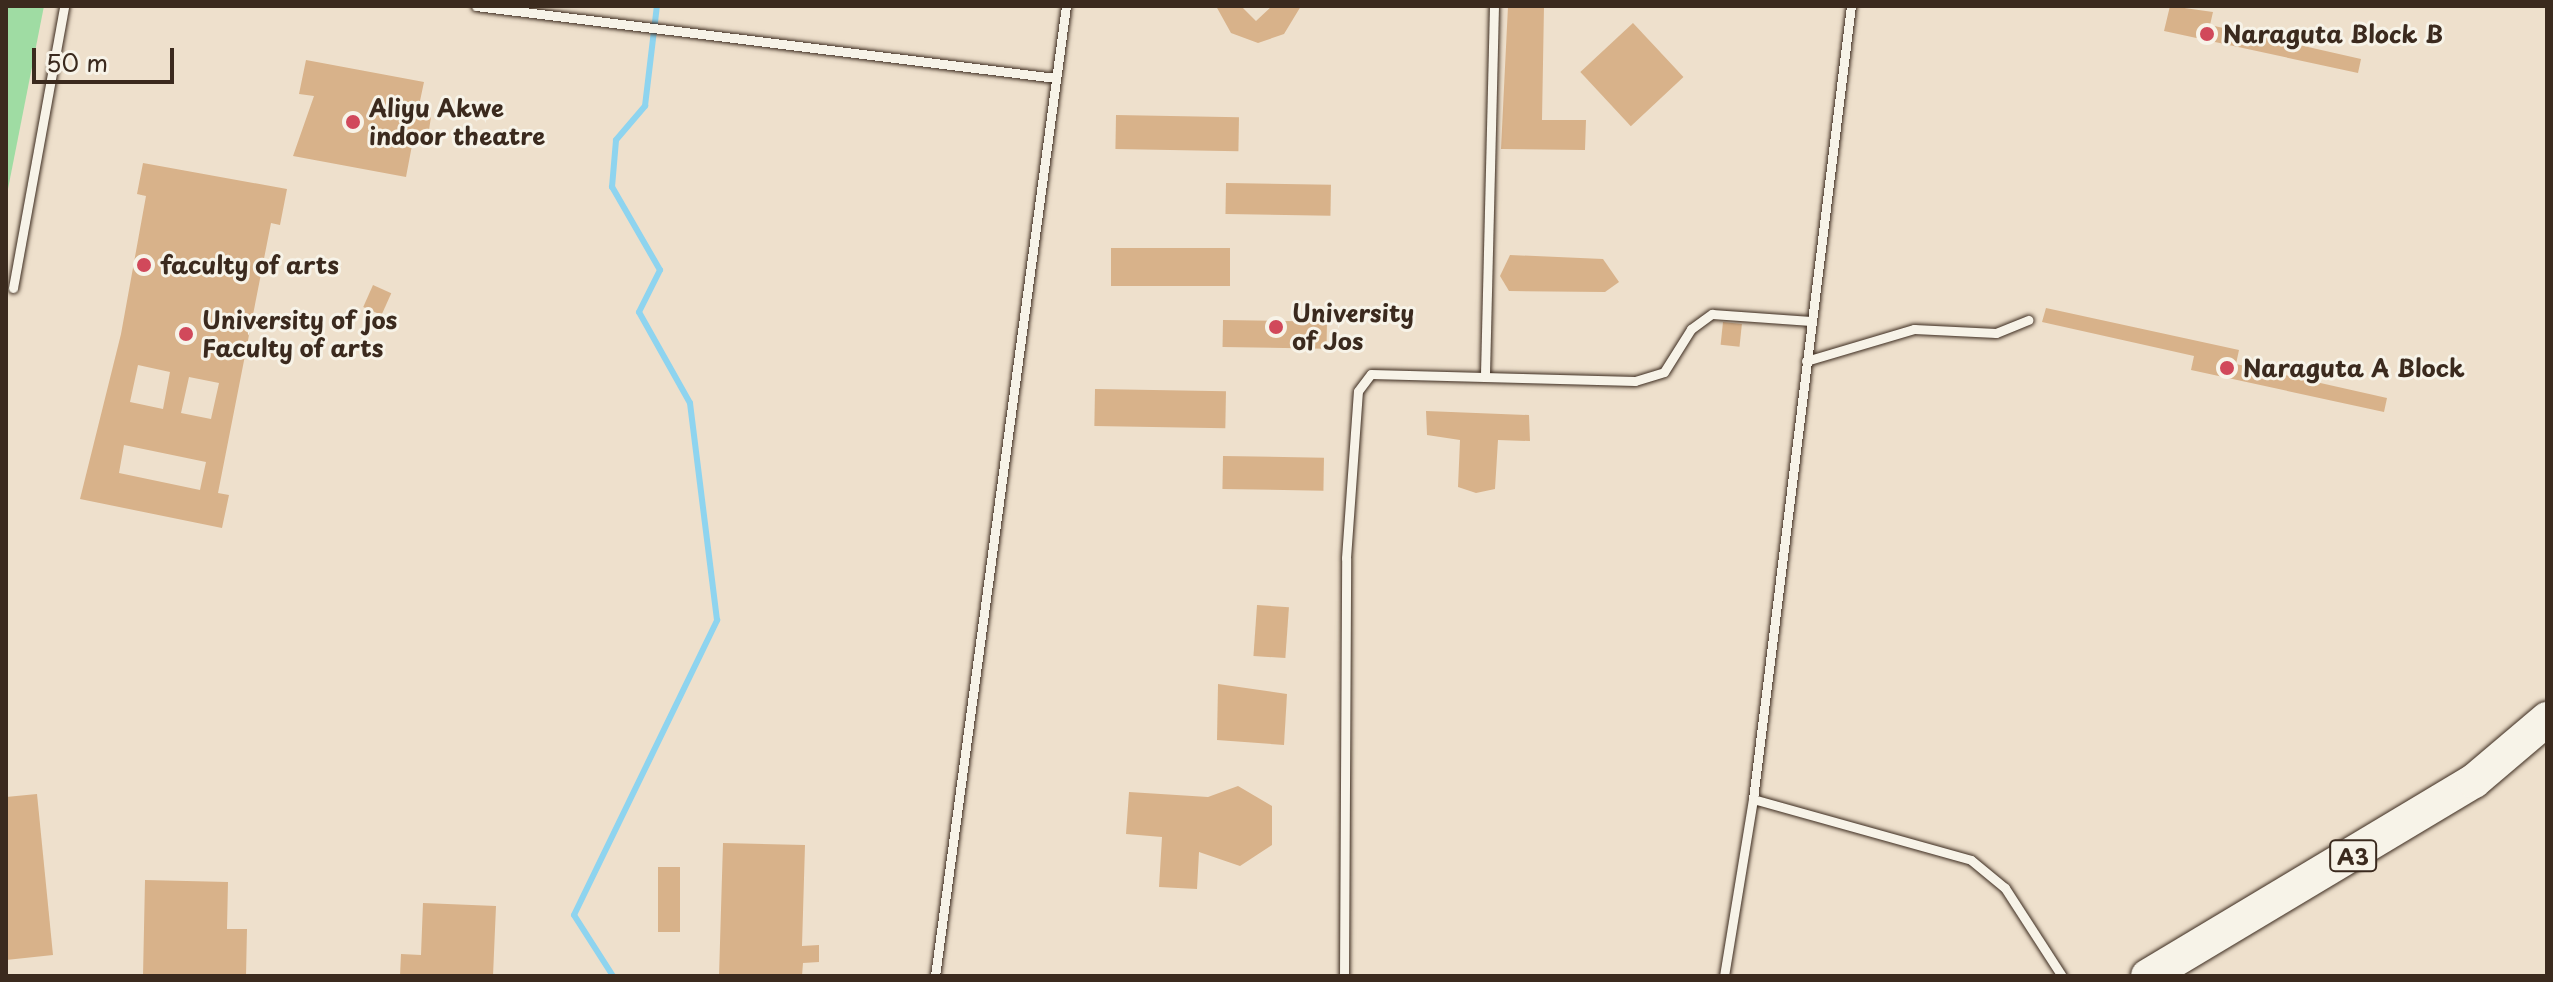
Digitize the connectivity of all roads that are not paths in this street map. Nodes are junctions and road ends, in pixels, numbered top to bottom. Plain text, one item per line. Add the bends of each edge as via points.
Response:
1 (64, 6) edge
2 (476, 6) edge
3 (1066, 6) edge
4 (1494, 6) edge
5 (1851, 6) edge
6 (1056, 78) junction
7 (13, 288) dead end
8 (2029, 320) dead end
9 (1811, 321) junction
10 (1806, 361) junction
11 (1485, 374) junction
12 (2547, 719) edge
13 (1753, 799) junction
14 (935, 976) edge
15 (1344, 976) edge
16 (1724, 976) edge
17 (2062, 976) edge
18 (2148, 976) edge

1 - 7 lane
2 - 6 lane
3 - 6 lane
4 - 11 lane
5 - 9 lane
6 - 14 lane
8 - 10 lane via 1996,333 1914,329
9 - 10 lane
9 - 11 lane via 1712,314 1691,329 1664,372 1635,381
10 - 13 lane
11 - 15 lane via 1371,374 1358,391 1346,590
12 - 18 highway, A3 via 2474,781
13 - 16 lane
13 - 17 lane via 1971,860 2005,888

